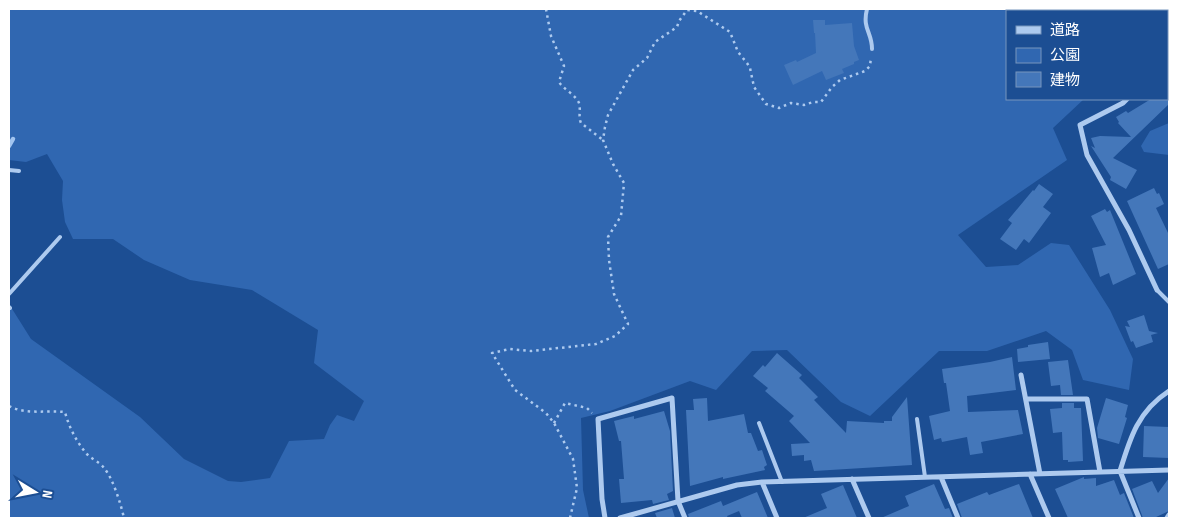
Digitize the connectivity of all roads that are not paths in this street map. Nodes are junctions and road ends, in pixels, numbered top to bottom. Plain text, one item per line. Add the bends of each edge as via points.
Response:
1 (867, 9) edge
2 (872, 49) road end
3 (1126, 100) edge
4 (9, 170) edge
5 (19, 172) dead end
6 (60, 237) dead end
7 (1157, 290) joint
8 (9, 294) edge
9 (1169, 302) edge
10 (1021, 374) dead end
11 (1169, 391) edge
12 (1026, 399) junction
13 (917, 420) dead end
14 (759, 423) dead end
15 (1169, 470) edge
16 (1120, 471) junction
17 (1100, 472) junction
18 (1030, 474) junction
19 (1040, 474) junction
20 (925, 477) junction
21 (941, 477) junction
22 (852, 479) junction
23 (762, 482) junction
24 (782, 482) junction
25 (678, 501) junction
26 (605, 518) edge
27 (620, 518) edge
28 (685, 518) edge
29 (777, 518) edge
30 (869, 518) edge
31 (958, 518) edge
32 (1048, 518) edge
33 (1139, 518) edge

1 - 2 lane via 864,18
3 - 7 street via 1080,125 1088,155
4 - 5 lane
6 - 8 lane
7 - 9 lane
10 - 12 street
11 - 16 street via 1142,415
12 - 17 street via 1087,399
12 - 19 street
13 - 20 lane
14 - 24 lane
15 - 16 street
16 - 17 street
16 - 33 street
17 - 19 street
18 - 19 street
18 - 21 street
18 - 32 street
20 - 21 street
20 - 22 street
21 - 31 street
22 - 24 street
22 - 30 street
23 - 24 street
23 - 25 street via 737,485
23 - 29 street
25 - 26 street via 672,398 598,419
25 - 27 street
25 - 28 street

